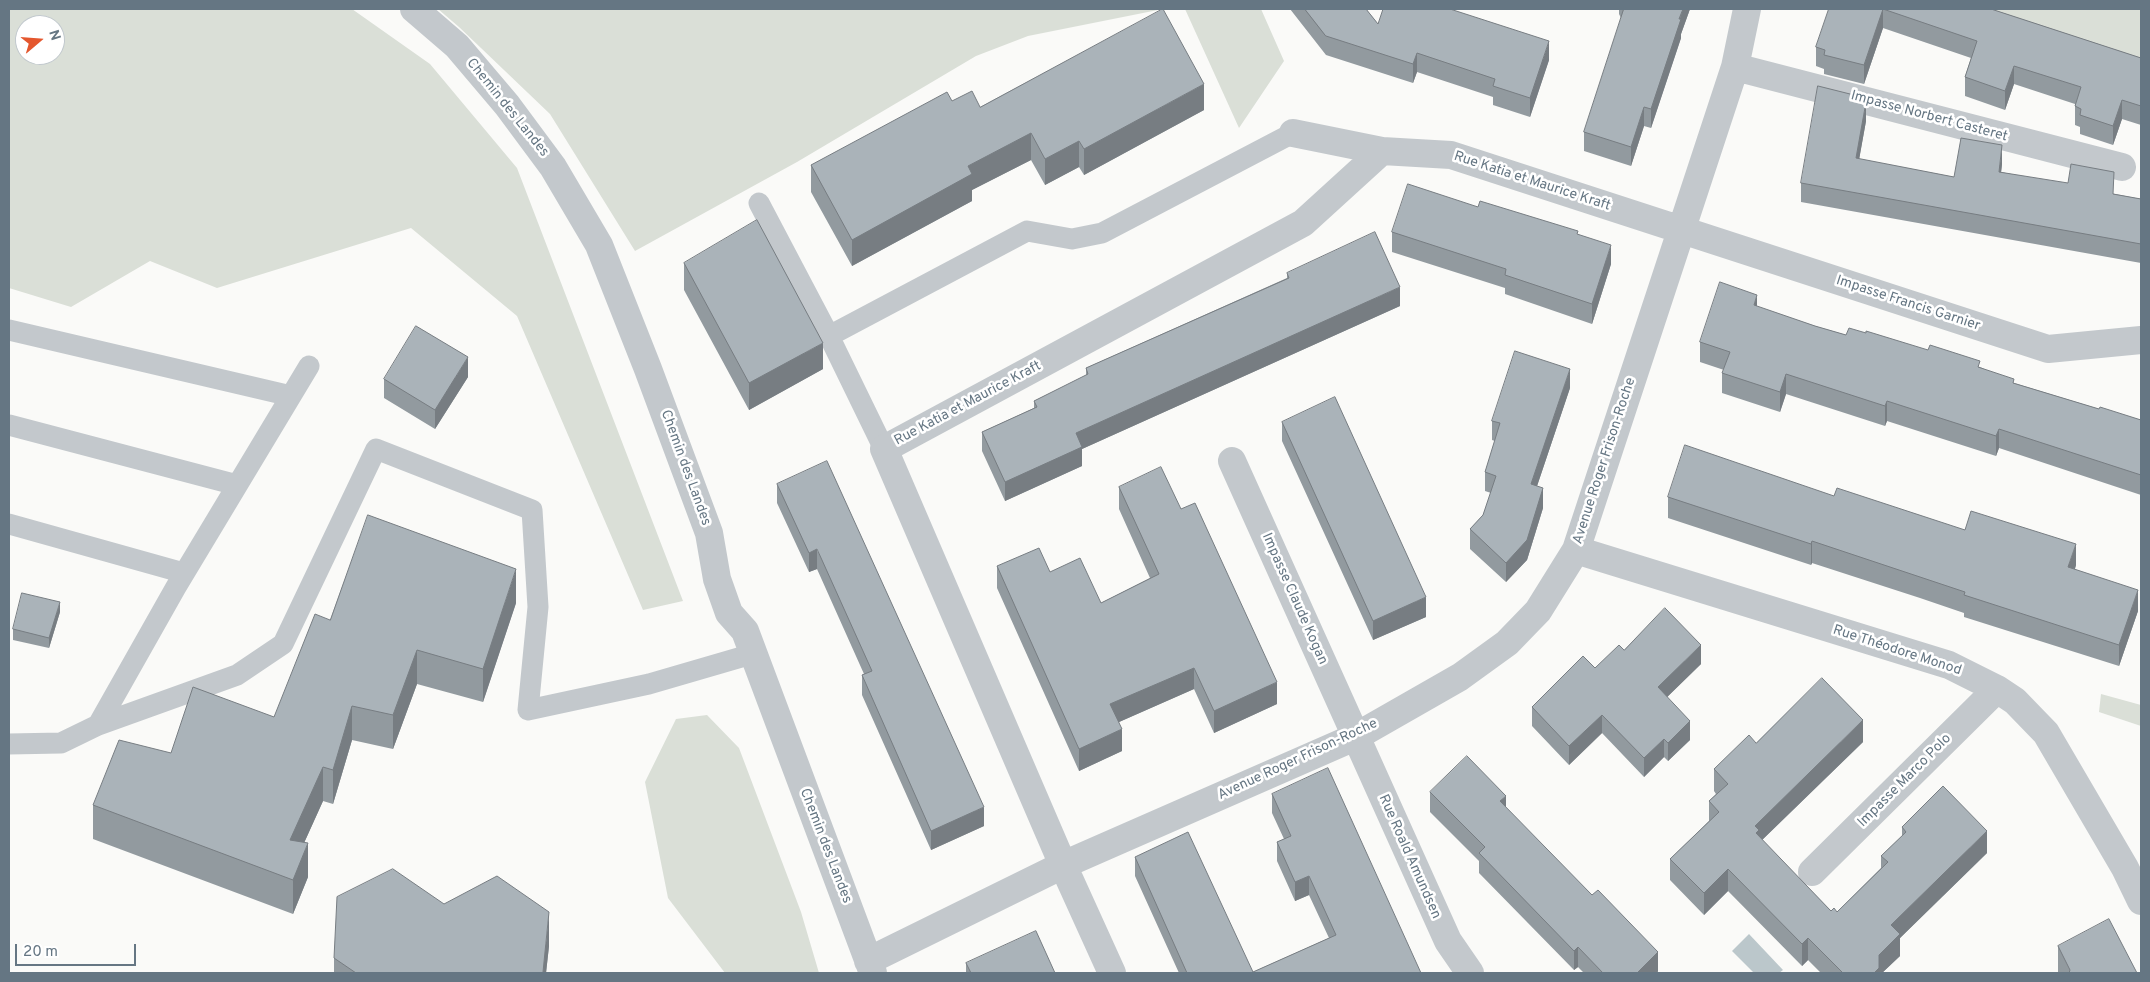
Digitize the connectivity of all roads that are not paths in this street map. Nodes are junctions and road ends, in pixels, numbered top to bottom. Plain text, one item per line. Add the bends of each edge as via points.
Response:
1 (414, 9) edge
2 (1747, 9) edge
3 (1735, 67) junction
4 (1293, 133) joint
5 (1382, 151) junction
6 (2122, 167) dead end
7 (759, 203) dead end
8 (1680, 230) junction
9 (9, 330) edge
10 (829, 336) junction
11 (2141, 340) edge
12 (309, 366) dead end
13 (290, 396) junction
14 (9, 425) edge
15 (884, 450) junction
16 (1232, 461) dead end
17 (237, 485) junction
18 (9, 524) edge
19 (1576, 550) junction
20 (184, 573) junction
21 (752, 654) junction
22 (1997, 689) junction
23 (98, 725) junction
24 (1355, 737) junction
25 (15, 747) edge
26 (1063, 865) junction
27 (1812, 872) dead end
28 (2141, 902) edge
29 (871, 967) edge
30 (1112, 973) edge
31 (1470, 973) edge

1 - 21 street, Chemin des Landes via 457,46 507,105 553,167 600,245 709,533 717,579 729,613 745,630
2 - 3 street, Avenue Roger Frison-Roche
3 - 6 street, Impasse Norbert Casteret
3 - 8 street, Avenue Roger Frison-Roche
4 - 5 street, Rue Katia et Maurice Kraft
4 - 10 lane via 1102,233 1072,238 1027,231
5 - 8 street, Rue Katia et Maurice Kraft via 1451,155
5 - 15 street, Rue Katia et Maurice Kraft via 1303,223
7 - 10 lane
8 - 11 street, Impasse Francis Garnier via 2048,349
8 - 19 street, Avenue Roger Frison-Roche
9 - 13 lane
10 - 15 lane
12 - 13 lane
13 - 17 lane
14 - 17 lane
15 - 26 street, Rue Katia et Maurice Kraft
16 - 24 street, Impasse Claude Kogan
17 - 20 lane
18 - 20 lane
19 - 22 street, Rue Théodore Monod via 1949,665
19 - 24 street, Avenue Roger Frison-Roche via 1538,611 1507,643 1460,677
20 - 23 lane
21 - 23 lane via 650,684 528,710 538,607 532,510 376,449 284,644 237,675
21 - 29 street, Chemin des Landes
22 - 27 street, Impasse Marco Polo
22 - 28 street, Rue Théodore Monod via 2015,701 2046,732 2125,868
23 - 25 lane via 61,743
24 - 26 street, Avenue Roger Frison-Roche
24 - 31 street, Rue Roald Amundsen via 1448,941
26 - 29 street, Avenue Roger Frison-Roche
26 - 30 street

